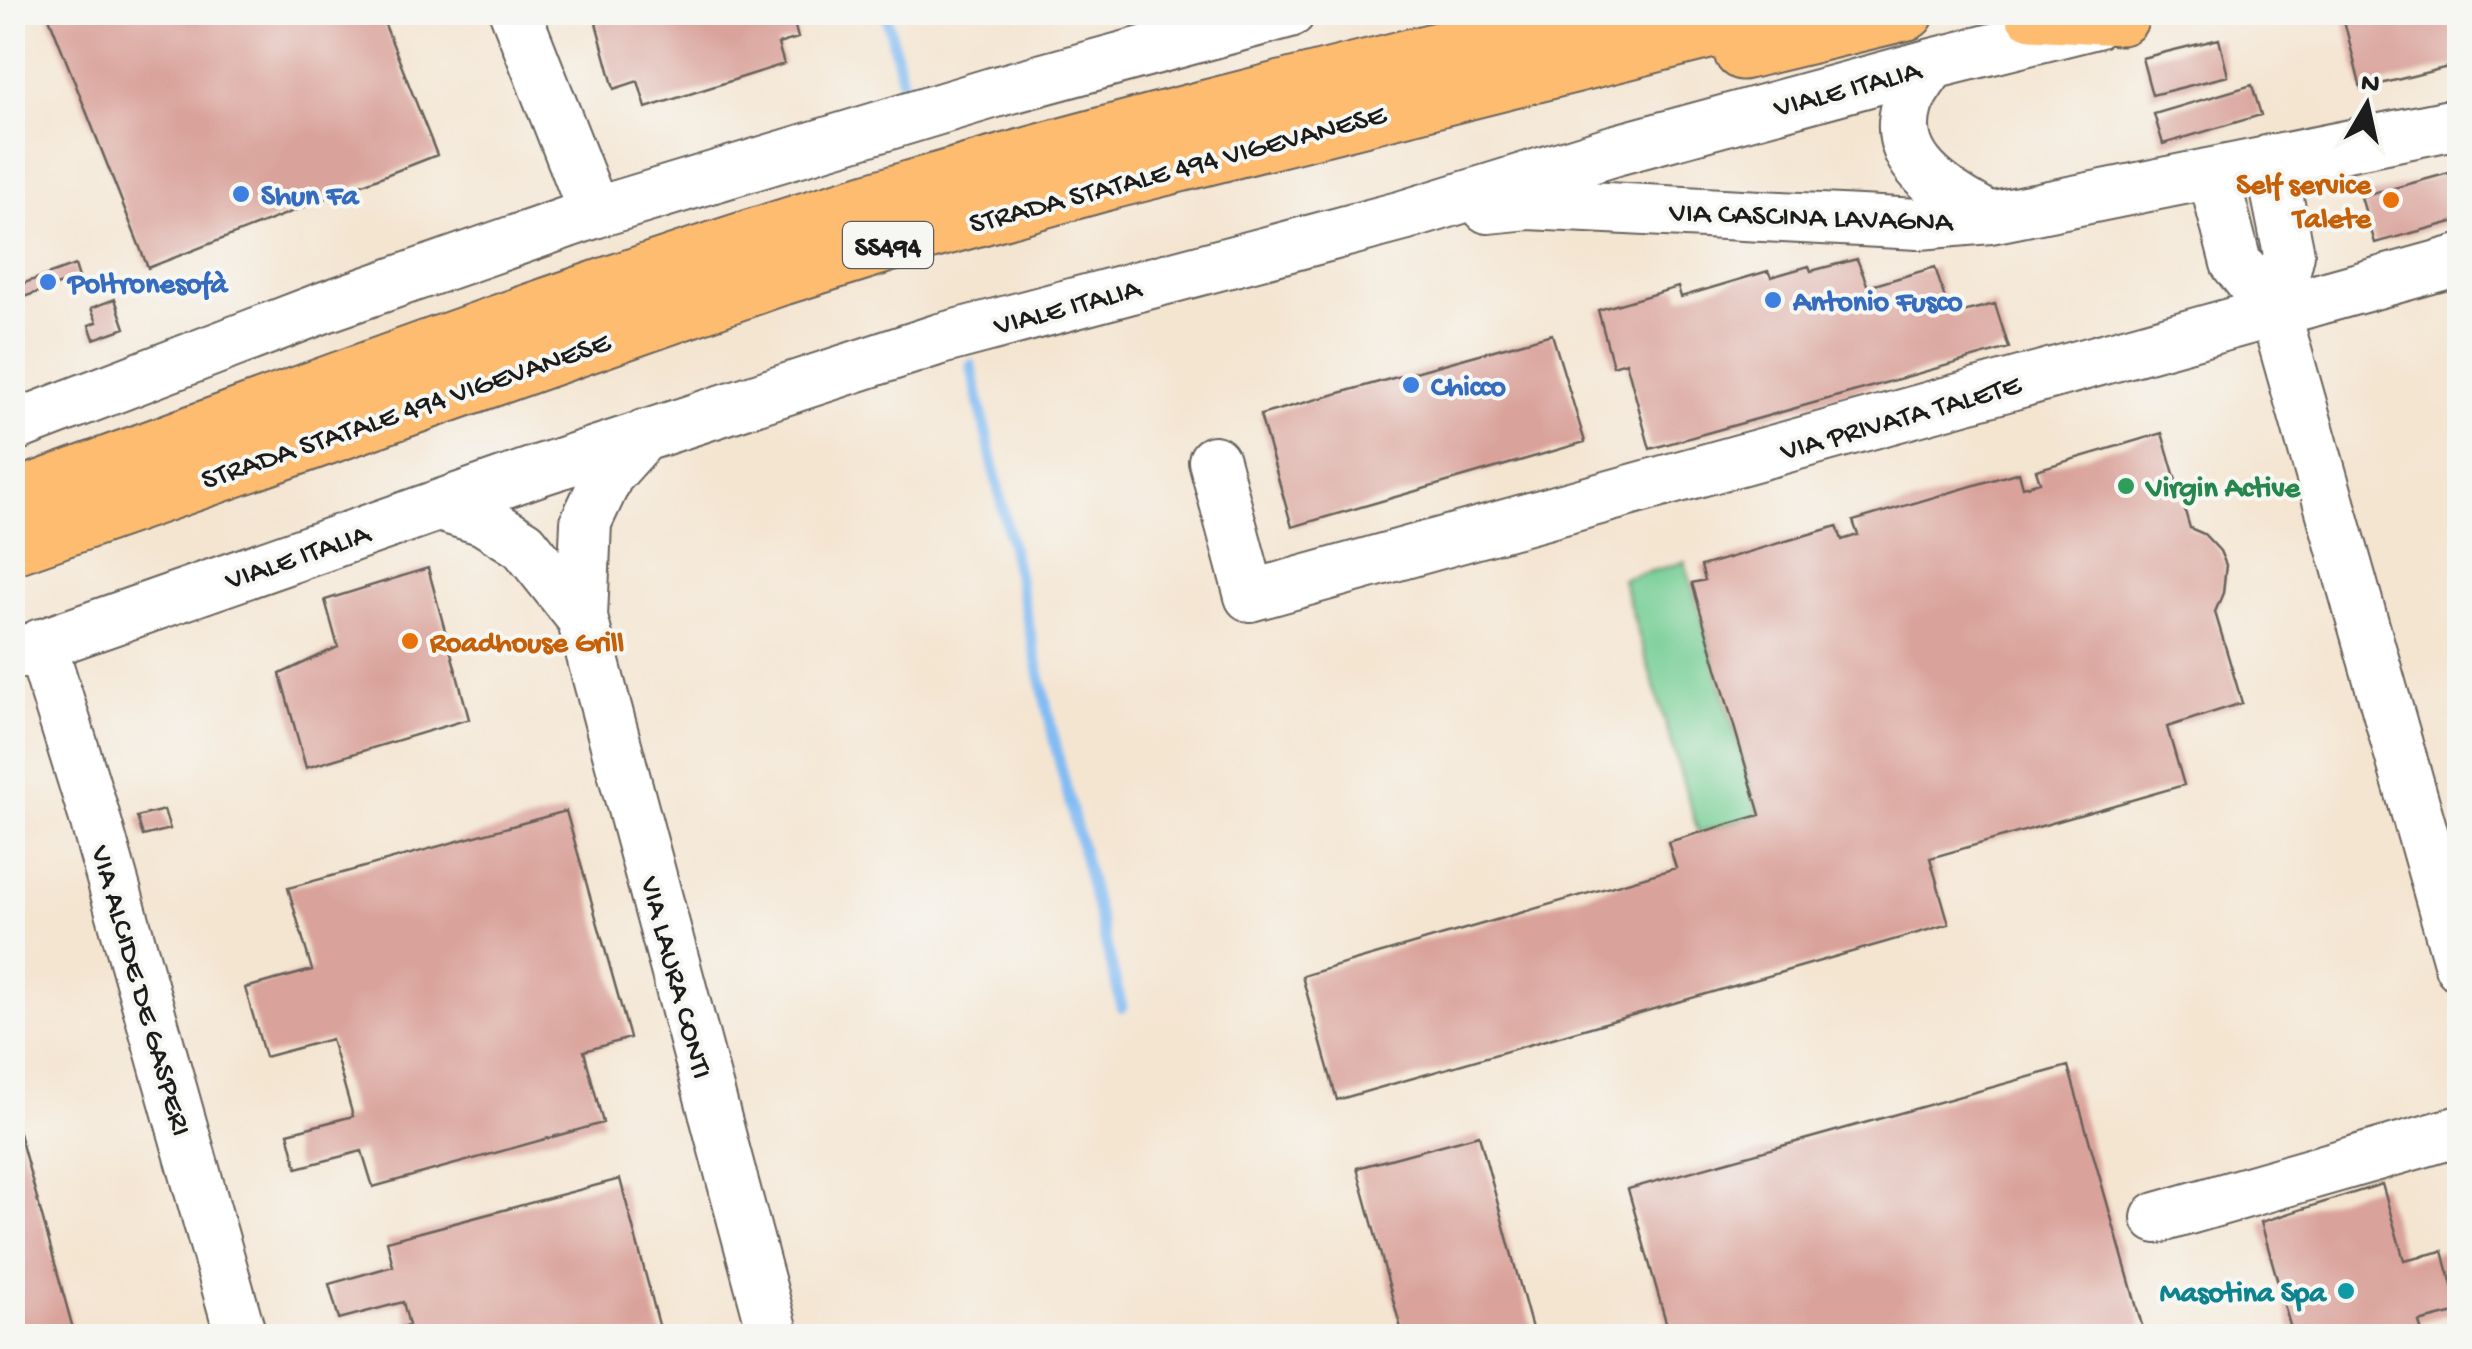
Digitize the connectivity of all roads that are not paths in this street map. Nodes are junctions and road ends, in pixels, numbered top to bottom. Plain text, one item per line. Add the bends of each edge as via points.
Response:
1 (515, 12) edge
2 (1290, 12) edge
3 (1592, 12) edge
4 (1784, 12) edge
5 (1908, 12) edge
6 (2130, 15) edge
7 (2052, 34) edge
8 (1932, 64) junction
9 (1478, 89) junction
10 (2460, 123) edge
11 (1616, 150) junction
12 (2270, 160) junction
13 (2213, 174) junction
14 (1632, 209) junction
15 (594, 213) junction
16 (1403, 216) junction
17 (1990, 218) junction
18 (2460, 260) edge
19 (2275, 312) junction
20 (12, 427) edge
21 (644, 435) junction
22 (1214, 461) dead end
23 (28, 491) edge
24 (439, 506) junction
25 (12, 547) edge
26 (582, 618) junction
27 (27, 649) edge
28 (2460, 966) edge
29 (2460, 1131) edge
30 (2158, 1218) dead end
31 (241, 1336) edge
32 (774, 1336) edge

1 - 15 street
2 - 15 street
3 - 23 main road, STRADA STATALE 494 VIGEVANESE / SS494 via 915,187 515,318
4 - 9 main road, STRADA STATALE 494 VIGEVANESE / SS494
5 - 9 main road via 1620,82
6 - 7 main road
7 - 8 street, VIALE ITALIA
8 - 11 street, VIALE ITALIA
8 - 17 street via 1908,105 1905,139 1918,168 1942,191
9 - 25 main road, STRADA STATALE 494 VIGEVANESE / SS494 via 1104,184 776,279
10 - 12 street, VIA CASCINA LAVAGNA
11 - 14 street, VIA CASCINA LAVAGNA via 1607,171 1612,193
11 - 16 street, VIALE ITALIA
12 - 13 street, VIA CASCINA LAVAGNA
12 - 19 street via 2289,254
13 - 17 street, VIA CASCINA LAVAGNA
13 - 19 street via 2236,264
14 - 16 street, VIA CASCINA LAVAGNA via 1529,204
14 - 17 street, VIA CASCINA LAVAGNA via 1919,224
15 - 20 street
16 - 21 street, VIALE ITALIA via 940,339
18 - 19 street, VIA PRIVATA TALETE
19 - 22 street, VIA PRIVATA TALETE via 1250,596
19 - 28 street
21 - 24 street, VIALE ITALIA
21 - 26 street, VIA LAURA CONTI via 608,475 586,522
24 - 26 street, VIA LAURA CONTI via 484,520 524,546
24 - 27 street, VIALE ITALIA
26 - 32 street, VIA LAURA CONTI
27 - 31 street, VIA ALCIDE DE GASPERI via 94,815
29 - 30 street

